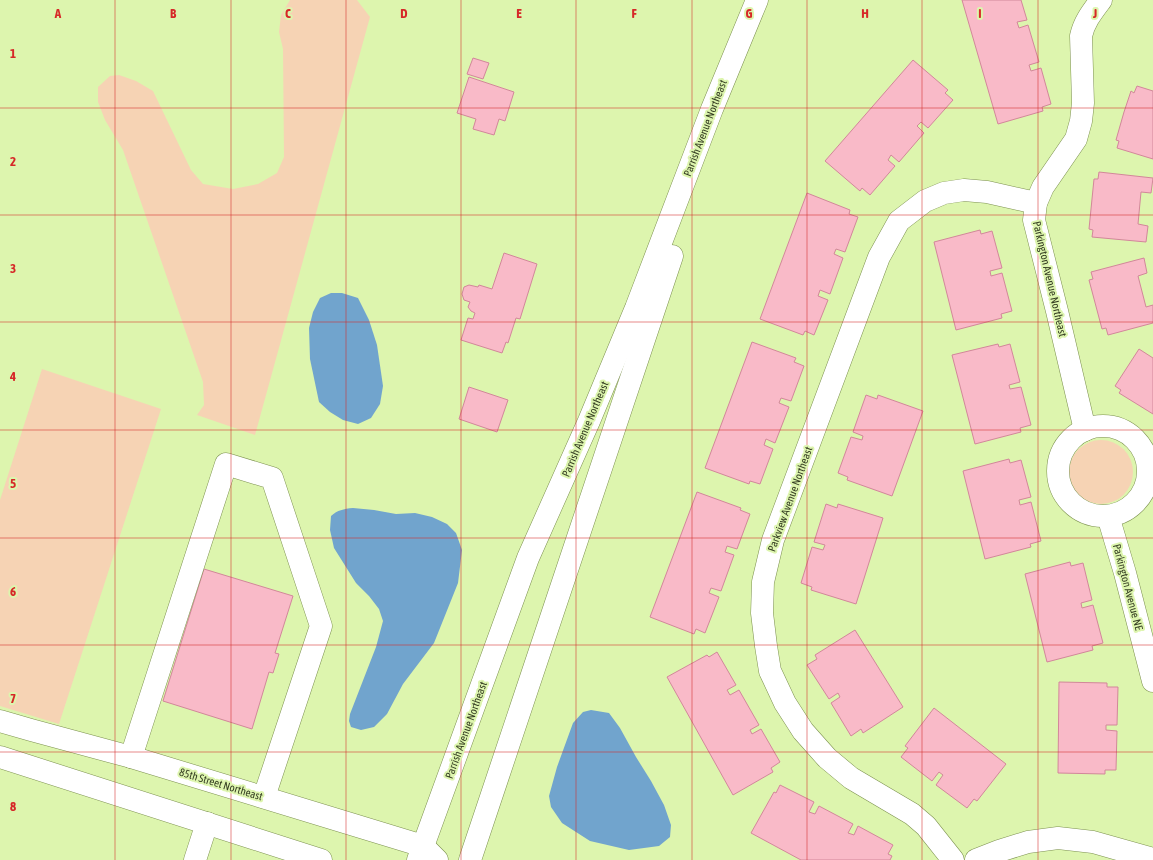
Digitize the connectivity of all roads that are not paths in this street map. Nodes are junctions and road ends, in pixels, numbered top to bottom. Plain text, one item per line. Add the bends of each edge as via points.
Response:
1 (757, 0) edge
2 (760, 0) edge
3 (1101, 0) edge
4 (1036, 203) junction
5 (1085, 430) junction
6 (1150, 461) edge
7 (1108, 516) junction
8 (1153, 681) edge
9 (0, 721) edge
10 (0, 757) edge
11 (132, 757) junction
12 (264, 797) junction
13 (207, 823) junction
14 (426, 855) edge
15 (195, 860) edge
16 (321, 860) edge
17 (470, 860) edge
18 (953, 860) edge
19 (976, 860) edge
20 (1153, 860) edge

1 - 14 street, Parrish Avenue Northeast via 633,315 528,558
2 - 17 street, Parrish Avenue Northeast via 654,308
3 - 4 street, Parkington Avenue Northeast via 1089,16 1081,36 1083,103 1076,139 1043,187
4 - 5 street, Parkington Avenue Northeast via 1034,220
4 - 18 street, Parkview Avenue Northeast via 987,192 964,190 944,193 925,201 899,221 879,257 773,540 763,582 762,613 770,671 802,731 827,758 851,778 912,814 926,826
5 - 6 street via 1106,426 1120,429 1133,437
5 - 7 street via 1067,443 1060,456 1057,472 1060,486 1068,500 1079,509 1093,515
6 - 7 street via 1143,491 1135,503
7 - 8 street, Parkington Avenue NE
9 - 11 street, 85th Street Northeast
10 - 13 street
11 - 12 street, 85th Street Northeast
11 - 12 street via 226,464 233,466 272,478 321,626
12 - 14 street, 85th Street Northeast
13 - 15 street
13 - 16 street
19 - 20 street via 1028,842 1058,838 1093,842

